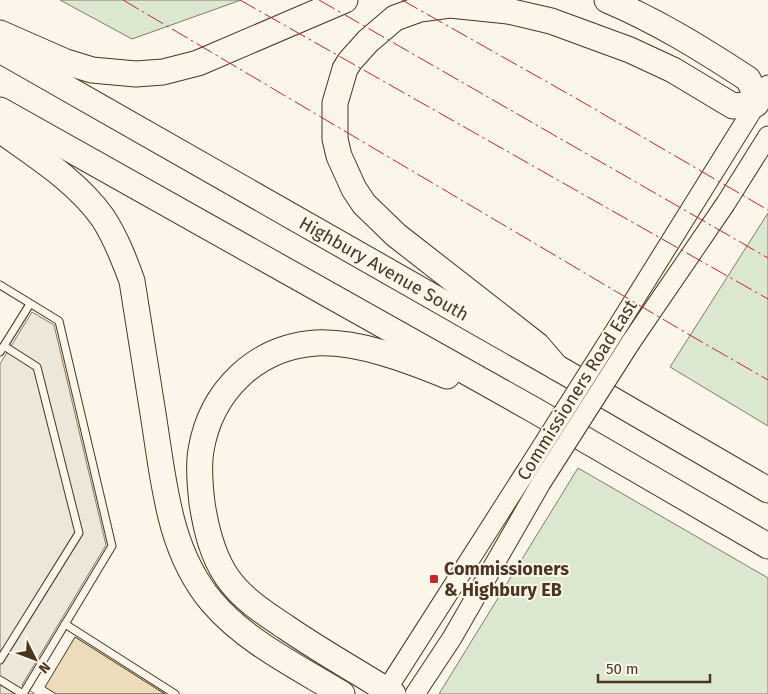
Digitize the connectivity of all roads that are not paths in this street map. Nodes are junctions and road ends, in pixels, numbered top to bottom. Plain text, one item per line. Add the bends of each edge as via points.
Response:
1 (345, 0) edge
2 (608, 0) edge
3 (0, 33) edge
4 (0, 50) edge
5 (764, 100) edge
6 (0, 110) edge
7 (0, 130) edge
8 (768, 136) edge
9 (0, 285) edge
10 (30, 304) junction
11 (2, 349) edge
12 (556, 367) junction
13 (534, 410) junction
14 (768, 490) edge
15 (768, 546) edge
16 (65, 624) junction
17 (0, 660) edge
18 (0, 680) edge
19 (388, 693) edge
20 (175, 694) edge
21 (342, 694) edge
22 (415, 694) edge

1 - 3 highway via 198,63 163,72 136,74 92,70
2 - 5 highway via 685,39 748,79
4 - 12 highway, Highbury Avenue South
5 - 12 highway via 733,106 673,70 593,35 551,21 450,5 420,9 395,18 350,61 335,103 335,139 339,156 364,204 396,235 537,345
5 - 19 main road, Commissioners Road East, bridge
6 - 13 highway
7 - 21 highway via 78,190 102,217 120,248 132,281 168,510 195,578 213,604 238,627
8 - 22 main road, Commissioners Road East, bridge via 541,483 452,638
9 - 10 lane
10 - 11 lane
10 - 16 lane via 58,321 112,546
11 - 17 lane via 37,367 79,533
12 - 14 highway, Highbury Avenue South
13 - 15 highway
13 - 19 highway via 386,354 342,344 315,343 278,351 261,360 230,385 216,405 201,450 200,471 204,515 212,551 227,577 264,613
16 - 18 lane via 23,694
16 - 20 lane

